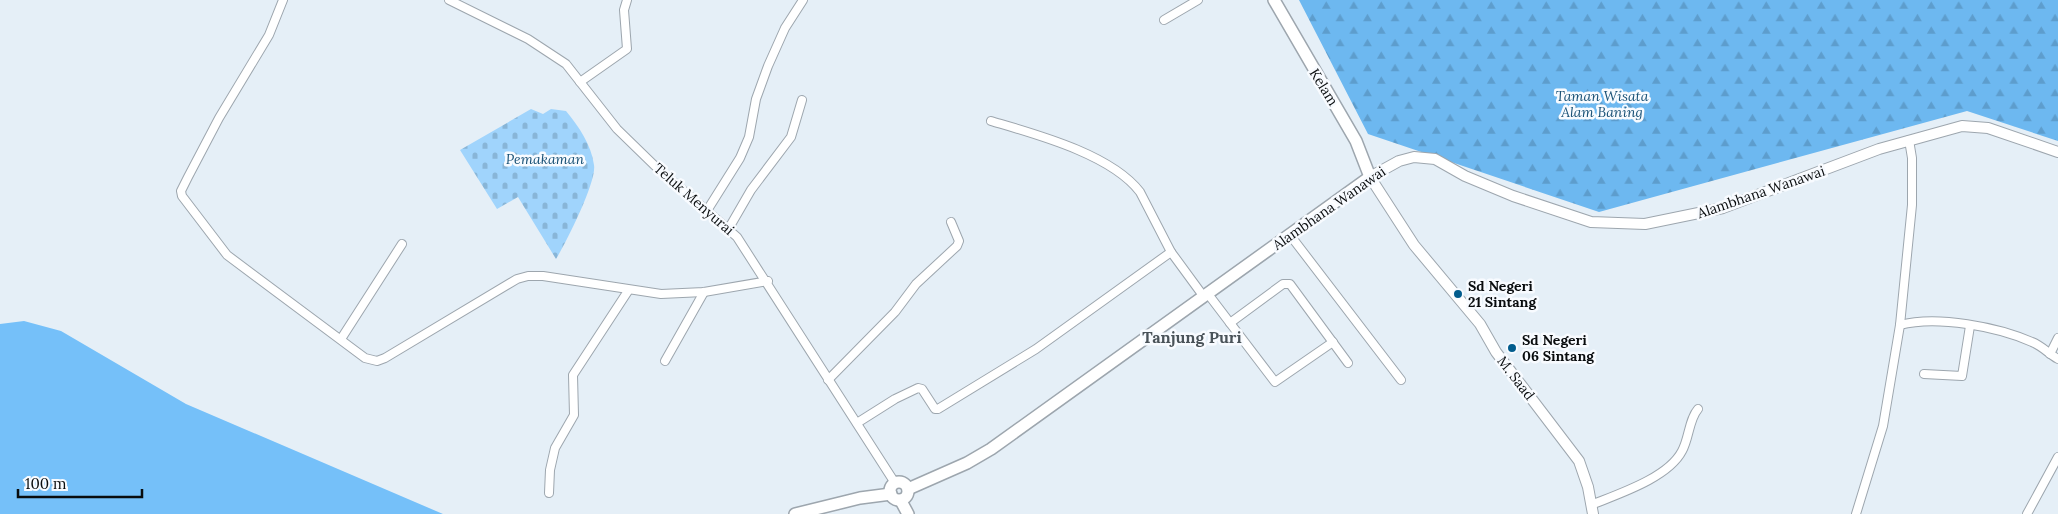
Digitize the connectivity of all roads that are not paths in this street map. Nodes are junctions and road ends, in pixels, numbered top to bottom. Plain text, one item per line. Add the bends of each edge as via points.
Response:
1 (283, 0) edge
2 (449, 0) edge
3 (627, 0) edge
4 (803, 0) edge
5 (1198, 0) edge
6 (1274, 0) edge
7 (1164, 20) dead end
8 (580, 82) junction
9 (802, 100) dead end
10 (991, 121) dead end
11 (1909, 140) junction
12 (2058, 152) edge
13 (1370, 177) junction
14 (708, 210) junction
15 (951, 222) dead end
16 (729, 228) junction
17 (1290, 234) junction
18 (402, 244) dead end
19 (1172, 252) junction
20 (768, 281) junction
21 (628, 291) junction
22 (704, 292) junction
23 (1206, 295) junction
24 (1230, 324) junction
25 (1900, 325) junction
26 (1970, 326) junction
27 (2058, 338) edge
28 (341, 339) junction
29 (1333, 342) junction
30 (2050, 354) junction
31 (2058, 359) edge
32 (665, 361) dead end
33 (1348, 363) dead end
34 (1924, 374) dead end
35 (828, 380) junction
36 (1401, 380) dead end
37 (1698, 409) dead end
38 (857, 423) junction
39 (2058, 457) edge
40 (549, 492) dead end
41 (895, 493) junction
42 (1592, 510) edge
43 (795, 514) edge
44 (908, 514) edge
45 (1856, 514) edge
46 (2027, 514) edge

1 - 28 street via 268,35 219,118 182,196 227,255
2 - 8 street, Teluk Menyurai via 546,50 566,64
3 - 8 street via 624,10 627,49
4 - 14 street via 768,66 740,158
5 - 7 street
6 - 13 main road, Kelam via 1356,141
8 - 14 street, Teluk Menyurai via 617,130
9 - 16 street via 791,137 751,190
10 - 19 street via 1087,154 1113,169 1140,192
11 - 12 street, Alambhana Wanawai via 1942,130 1973,126
11 - 13 street, Alambhana Wanawai via 1723,208 1645,224 1591,222 1513,196 1465,176 1435,159 1414,157 1399,161
11 - 25 street via 1912,205
13 - 17 main road, Alambhana Wanawai
13 - 42 street, M. Saad via 1408,237 1480,324 1496,352 1579,461
14 - 16 street, Teluk Menyurai
15 - 35 street via 959,241 957,246 916,284 894,312
16 - 20 street, Teluk Menyurai
17 - 23 main road, Alambhana Wanawai
17 - 36 street
18 - 28 street
19 - 23 street
19 - 38 street via 1036,349 938,409 918,388
20 - 22 street
20 - 35 street, Teluk Menyurai
21 - 22 street
21 - 28 street via 528,276 504,286 399,352 377,361 365,358
21 - 40 street via 573,375 574,415 555,448
22 - 32 street
23 - 24 street
23 - 41 main road, Alambhana Wanawai via 991,449 908,489 908,495
24 - 29 street via 1275,382
24 - 29 street via 1287,283
25 - 26 street via 1952,323
25 - 45 street via 1883,426
26 - 30 street via 2020,337
26 - 34 street via 1962,376
27 - 30 street
29 - 33 street
30 - 31 street
35 - 38 street, Teluk Menyurai
37 - 42 street via 1688,441 1670,466
38 - 41 street, Teluk Menyurai
39 - 46 street
41 - 43 main road
41 - 44 main road

